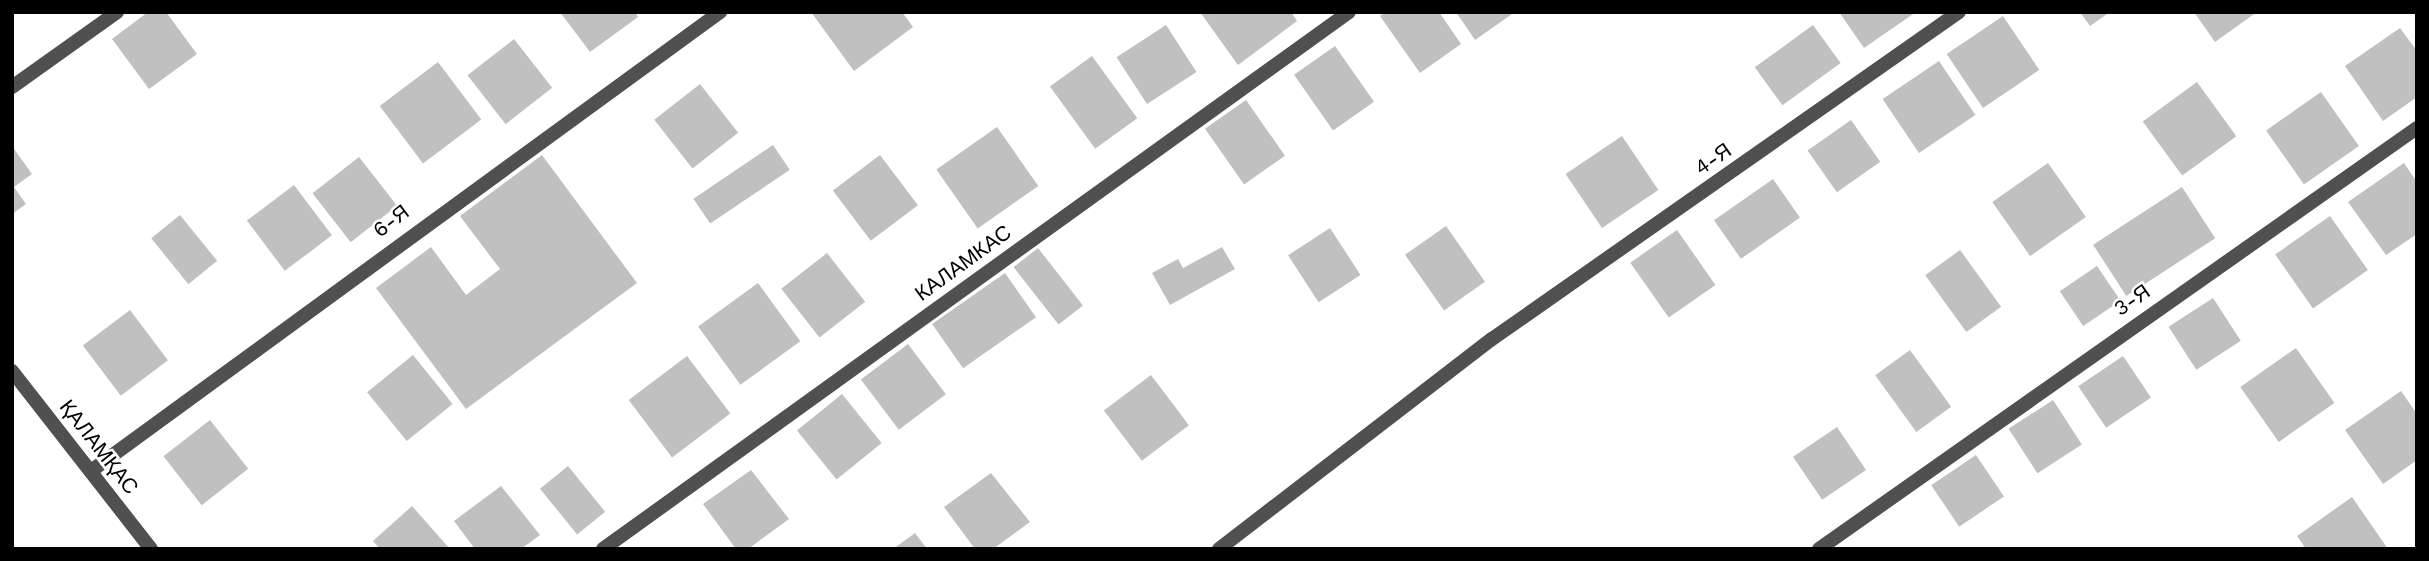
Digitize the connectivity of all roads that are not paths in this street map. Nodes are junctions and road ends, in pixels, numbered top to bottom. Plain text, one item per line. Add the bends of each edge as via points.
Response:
1 (117, 12) edge
2 (720, 12) edge
3 (1349, 12) edge
4 (1959, 12) edge
5 (12, 87) edge
6 (2417, 128) edge
7 (12, 371) edge
8 (91, 471) junction
9 (151, 549) edge
10 (603, 549) edge
11 (1219, 549) edge
12 (1819, 549) edge

1 - 5 street
2 - 8 street, 6-Я
3 - 10 street, КАЛАМКАС
4 - 11 street, 4-Я via 1492,340
6 - 12 street, 3-Я via 1872,506
7 - 8 street, ҚАЛАМҚАС
8 - 9 street, ҚАЛАМҚАС

